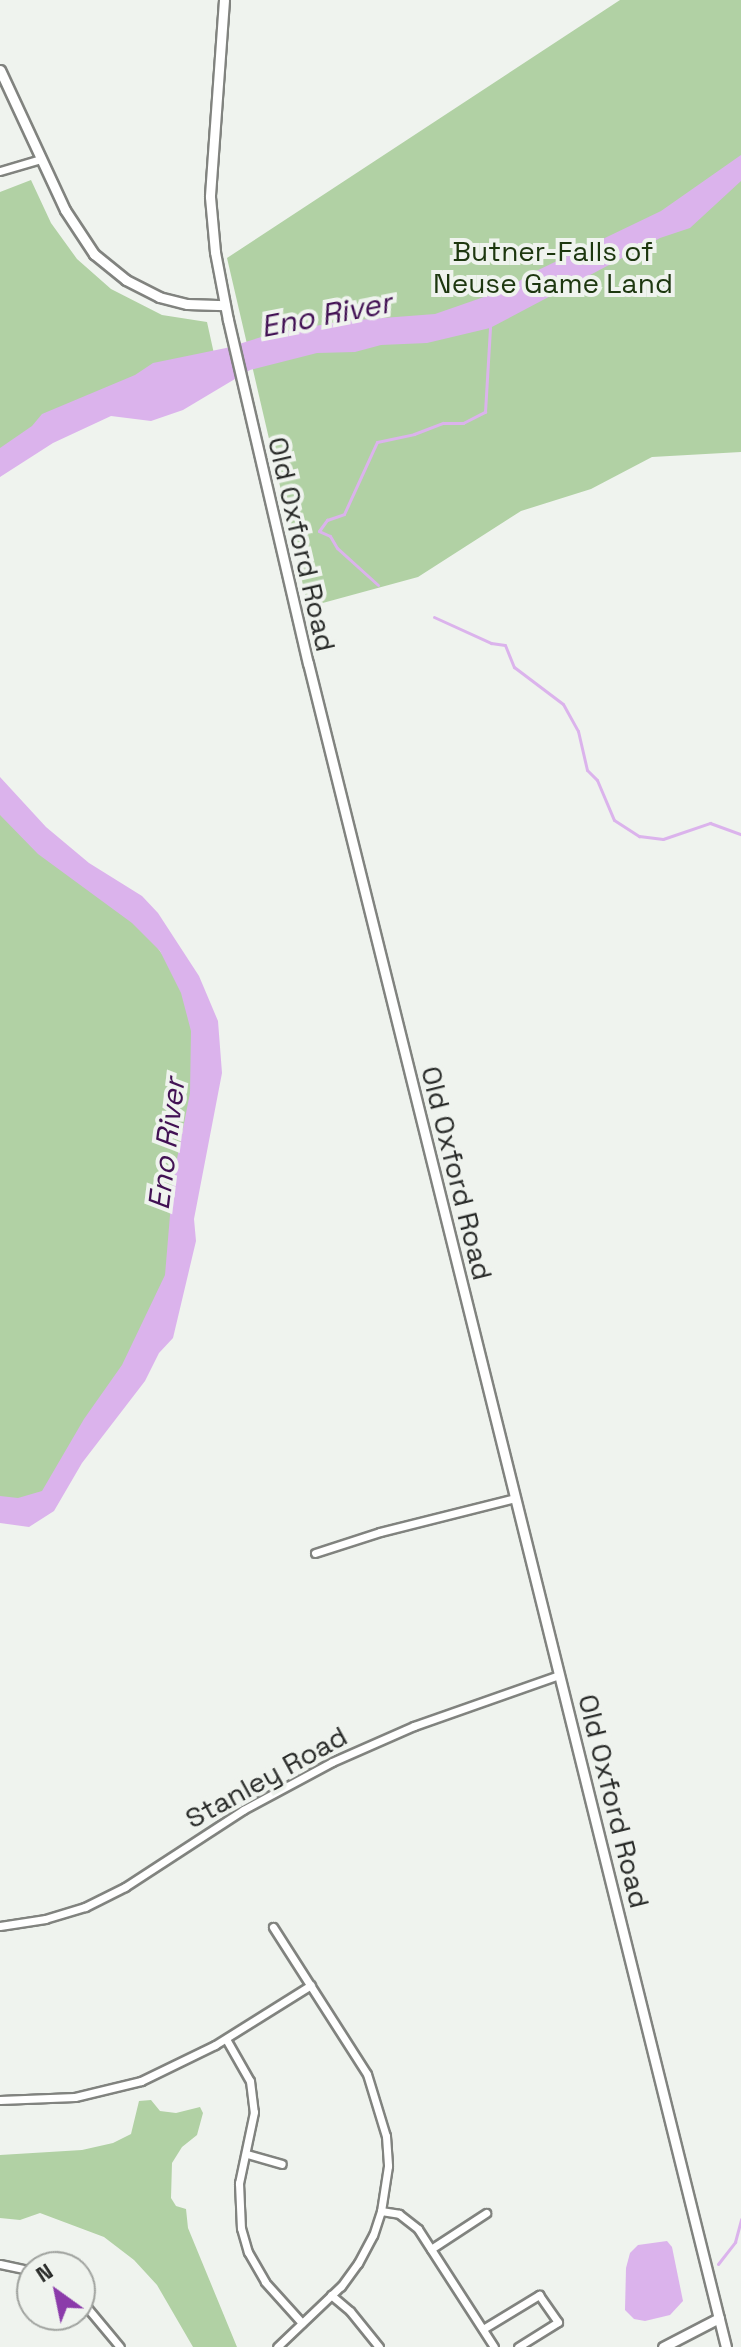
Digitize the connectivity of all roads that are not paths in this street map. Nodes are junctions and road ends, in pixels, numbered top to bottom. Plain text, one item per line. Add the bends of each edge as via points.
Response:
1 (224, 0) edge
2 (0, 70) edge
3 (41, 159) junction
4 (0, 171) edge
5 (225, 305) junction
6 (515, 1498) junction
7 (315, 1553) dead end
8 (559, 1675) junction
9 (0, 1926) edge
10 (273, 1927) dead end
11 (311, 1985) junction
12 (226, 2039) junction
13 (0, 2100) edge
14 (247, 2154) junction
15 (282, 2164) dead end
16 (381, 2211) junction
17 (486, 2213) dead end
18 (431, 2249) junction
19 (331, 2295) junction
20 (719, 2318) junction
21 (96, 2319) edge
22 (302, 2323) junction
23 (483, 2329) junction
24 (119, 2347) edge
25 (277, 2347) edge
26 (379, 2347) edge
27 (494, 2347) edge
28 (518, 2347) edge
29 (663, 2347) edge
30 (726, 2347) edge

1 - 5 street, Old Oxford Road via 210,197
2 - 3 street
3 - 4 street
3 - 5 street via 80,235 111,270 173,301
5 - 6 street, Old Oxford Road
6 - 7 street
6 - 8 street, Old Oxford Road
8 - 9 street, Stanley Road via 399,1731 332,1762 85,1907
8 - 20 street, Old Oxford Road
10 - 11 street
11 - 12 street
11 - 16 street via 378,2100 388,2166
12 - 13 street via 179,2066 115,2089 63,2098
12 - 14 street via 250,2081 254,2112
14 - 15 street
14 - 22 street via 238,2205 248,2252 265,2282
16 - 18 street via 407,2218
16 - 19 street via 358,2263
17 - 18 street
18 - 23 street
19 - 22 street
19 - 26 street
20 - 29 street
20 - 30 street, Old Oxford Road
21 - 24 street
22 - 25 street
23 - 27 street
23 - 28 street via 539,2295 558,2322

